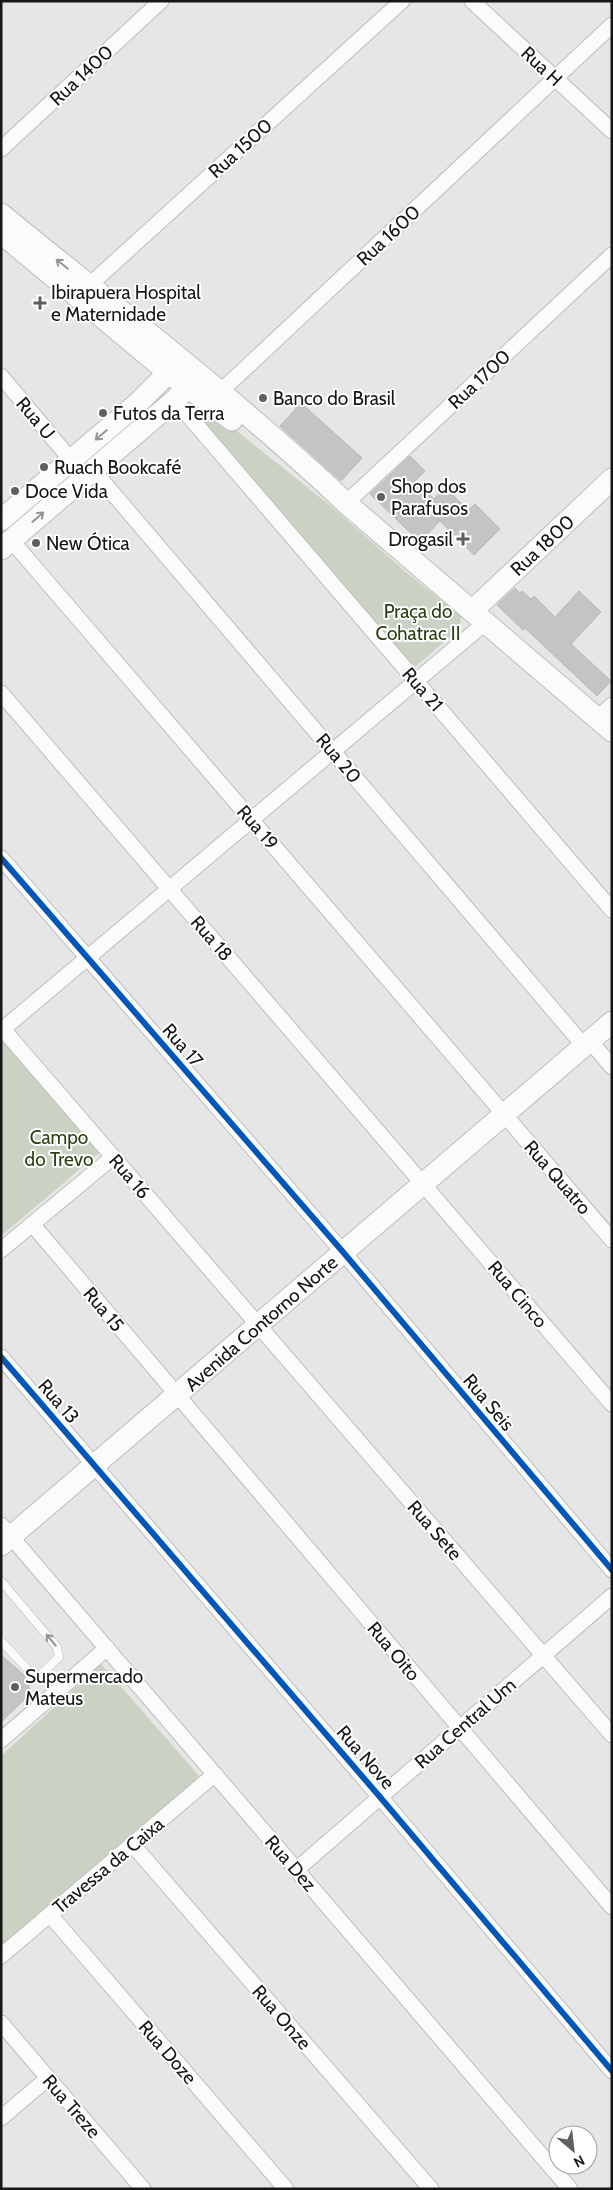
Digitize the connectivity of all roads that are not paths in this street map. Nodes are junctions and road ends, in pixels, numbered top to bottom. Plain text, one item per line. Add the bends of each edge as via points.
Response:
1 (161, 1) edge
2 (402, 1) edge
3 (472, 1) edge
4 (612, 25) edge
5 (556, 79) junction
6 (612, 131) edge
7 (1, 149) edge
8 (1, 214) edge
9 (1, 233) edge
10 (612, 255) edge
11 (83, 291) junction
12 (122, 333) junction
13 (175, 366) junction
14 (1, 376) edge
15 (187, 387) junction
16 (220, 392) junction
17 (138, 403) junction
18 (71, 460) junction
19 (93, 470) junction
20 (612, 479) edge
21 (346, 504) junction
22 (1, 520) edge
23 (6, 544) edge
24 (478, 617) junction
25 (416, 681) junction
26 (1, 693) edge
27 (607, 718) edge
28 (333, 751) junction
29 (252, 820) junction
30 (1, 858) edge
31 (170, 889) junction
32 (612, 910) edge
33 (88, 958) junction
34 (612, 1022) edge
35 (2, 1028) edge
36 (587, 1043) junction
37 (612, 1067) edge
38 (504, 1114) junction
39 (113, 1157) junction
40 (424, 1183) junction
41 (32, 1224) junction
42 (612, 1240) edge
43 (1, 1250) edge
44 (343, 1252) junction
45 (258, 1326) junction
46 (1, 1357) edge
47 (177, 1395) junction
48 (612, 1404) edge
49 (95, 1465) junction
50 (5, 1536) edge
51 (612, 1570) edge
52 (1, 1581) edge
53 (612, 1596) edge
54 (1, 1641) edge
55 (107, 1648) junction
56 (543, 1656) junction
57 (460, 1728) junction
58 (612, 1735) edge
59 (1, 1740) edge
60 (215, 1774) junction
61 (380, 1797) junction
62 (132, 1844) junction
63 (296, 1870) junction
64 (612, 1907) edge
65 (50, 1914) junction
66 (1, 1956) edge
67 (1, 2023) edge
68 (612, 2071) edge
69 (48, 2078) junction
70 (1, 2118) edge
71 (143, 2189) edge
72 (286, 2189) edge
73 (432, 2189) edge
74 (570, 2189) edge

1 - 7 street, Rua 1400
2 - 11 street, Rua 1500
3 - 5 street, Rua H
4 - 5 street
5 - 6 street, Rua H
5 - 16 street, Rua 1600
11 -> 8 main road
9 - 11 main road
10 - 21 street, Rua 1700
11 - 12 main road
11 - 13 main road
12 - 13 main road
12 - 17 main road via 149,375 149,386
13 - 15 main road
13 - 17 main road
14 - 18 street, Rua U
15 - 16 main road
15 - 19 main road
15 - 21 main road
15 - 25 street, Rua 21
16 - 21 main road
17 -> 18 main road
18 - 22 main road
23 -> 19 main road
19 - 28 street, Rua 20
20 - 24 main road, Rua 1800
21 - 24 main road
23 - 29 street, Rua 19
24 - 25 street
24 - 27 main road
25 - 28 street
25 - 32 street, Rua 21
26 - 31 street, Rua 18
28 - 29 street
28 - 36 street, Rua 20
29 - 31 street
29 - 38 street, Rua 19
30 - 33 street, Rua 17
31 - 33 street
31 - 40 street, Rua 18
33 - 35 street
33 - 44 street, Rua 17
34 - 36 main road, Avenida Contorno Norte
35 - 39 street, Rua 16
36 - 37 street, Rua 20
36 - 38 main road, Avenida Contorno Norte
38 - 40 main road, Avenida Contorno Norte
38 - 42 street, Rua Quatro
39 - 41 street
39 - 45 street, Rua 16
40 - 44 main road, Avenida Contorno Norte
40 - 48 street, Rua Cinco
41 - 43 street
41 - 47 street, Rua 15
44 - 45 main road, Avenida Contorno Norte
44 - 51 street, Rua Seis
45 - 47 main road, Avenida Contorno Norte
45 - 56 street, Rua Sete
46 - 49 street, Rua 13
47 - 49 main road, Avenida Contorno Norte
47 - 57 street, Rua Oito
49 - 50 main road, Avenida Contorno Norte
49 - 61 street, Rua Nove
50 - 55 street, Rua Dez
54 -> 52 lane via 34,1677 59,1657 57,1647
53 - 56 street, Rua Central Um
55 - 59 street
55 - 60 street, Rua Dez
56 - 57 street, Rua Central Um
56 - 58 street, Rua Sete
57 - 61 street, Rua Central Um
57 - 64 street, Rua Oito
60 - 62 street, Travessa da Caixa
60 - 63 street, Rua Dez
61 - 63 street, Rua Central Um
61 - 68 street, Rua Nove
62 - 65 street, Travessa da Caixa
62 - 73 street, Rua Onze
63 - 74 street, Rua Dez
65 - 66 street, Travessa da Caixa
65 - 72 street, Rua Doze
67 - 69 street, Rua Treze
69 - 70 street
69 - 71 street, Rua Treze

